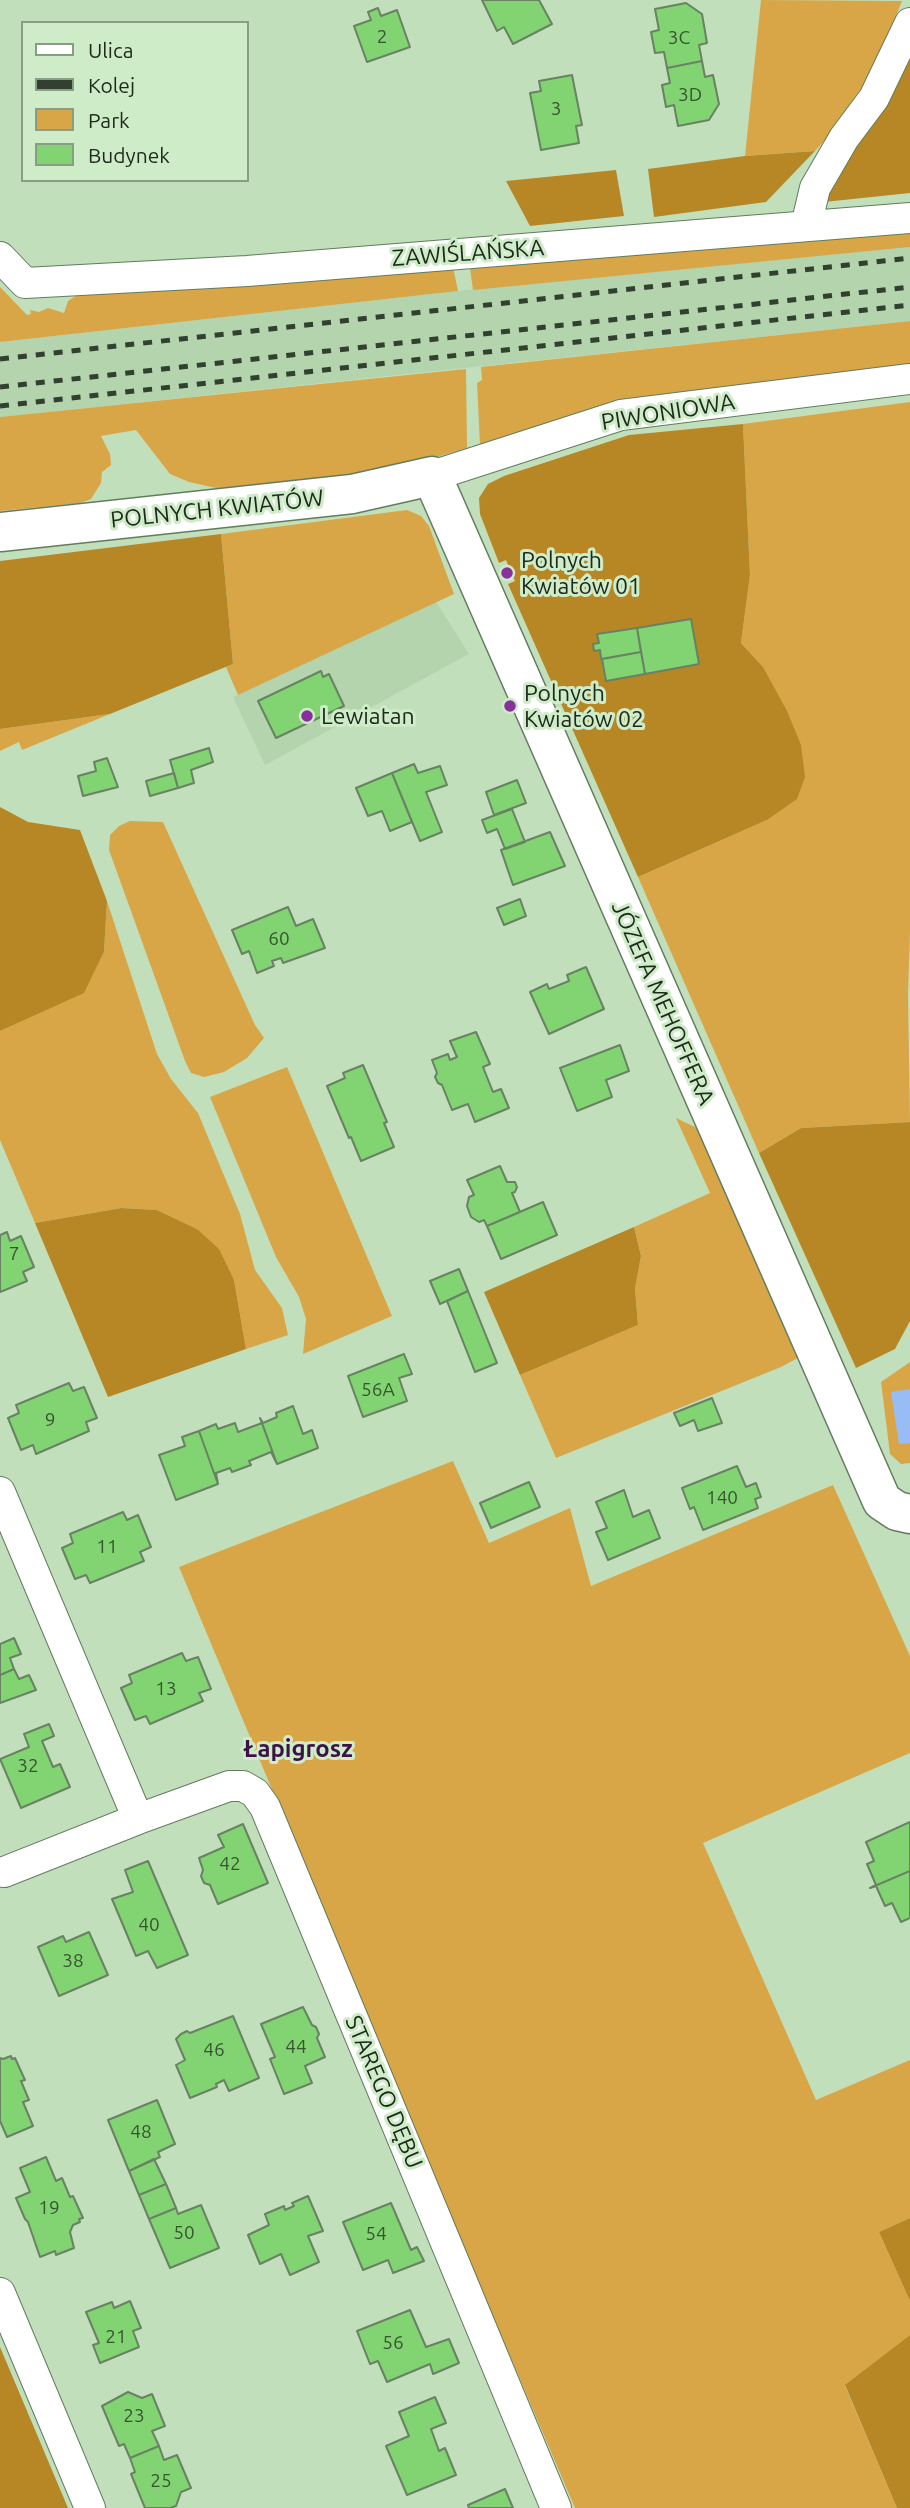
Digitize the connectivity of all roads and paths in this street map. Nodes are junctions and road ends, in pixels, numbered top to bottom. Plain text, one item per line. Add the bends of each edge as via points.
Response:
1 (910, 23) edge
2 (910, 218) edge
3 (806, 226) junction
4 (0, 257) edge
5 (910, 379) edge
6 (432, 476) junction
7 (0, 532) edge
8 (0, 1492) edge
9 (910, 1514) edge
10 (138, 1818) junction
11 (4, 1872) dead end
12 (0, 2293) edge
13 (90, 2508) edge
14 (556, 2508) edge

1 - 3 street via 874,98 815,188
2 - 3 street, ZAWIŚLAŃSKA
3 - 4 street, ZAWIŚLAŃSKA via 247,271 25,283
5 - 6 street, PIWONIOWA via 621,415
6 - 7 street, POLNYCH KWIATÓW via 352,494
6 - 9 street, JÓZEFA MEHOFFERA via 882,1501
8 - 10 street
10 - 11 street, STAREGO DĘBU
10 - 14 street, STAREGO DĘBU via 229,1786 243,1786 256,1793 265,1807
12 - 13 street

